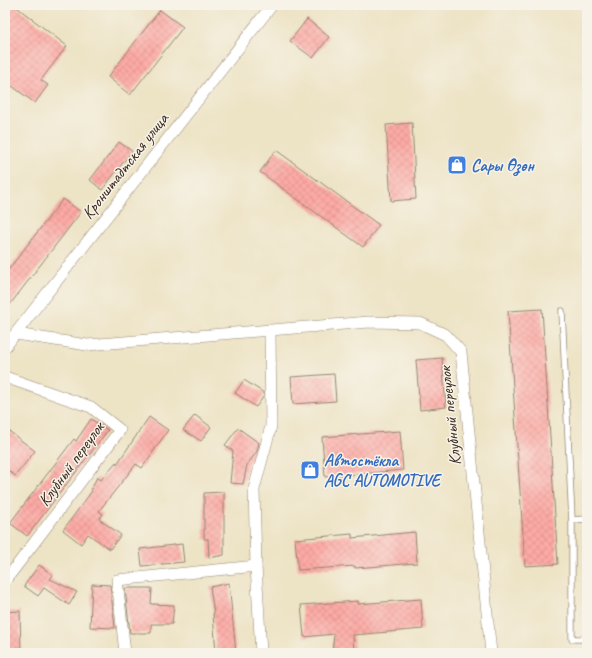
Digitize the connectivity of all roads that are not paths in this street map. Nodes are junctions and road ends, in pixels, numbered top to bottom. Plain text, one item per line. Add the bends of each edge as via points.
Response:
1 (272, 5) edge
2 (562, 311) dead end
3 (270, 331) junction
4 (16, 334) junction
5 (5, 347) edge
6 (5, 377) edge
7 (587, 519) edge
8 (572, 520) junction
9 (256, 566) junction
10 (5, 581) edge
11 (587, 639) edge
12 (125, 653) edge
13 (261, 653) edge
14 (491, 653) edge

1 - 4 street, Кронштадтская улица
2 - 8 lane
3 - 4 street, Клубный переулок via 87,345
3 - 9 street via 271,426 254,489
3 - 14 street, Клубный переулок via 369,322 420,323 446,335 461,352
4 - 5 street, Кронштадтская улица
6 - 10 street, Клубный переулок via 90,407 120,430
7 - 8 lane
8 - 11 lane via 572,639
9 - 12 street via 117,580
9 - 13 street

